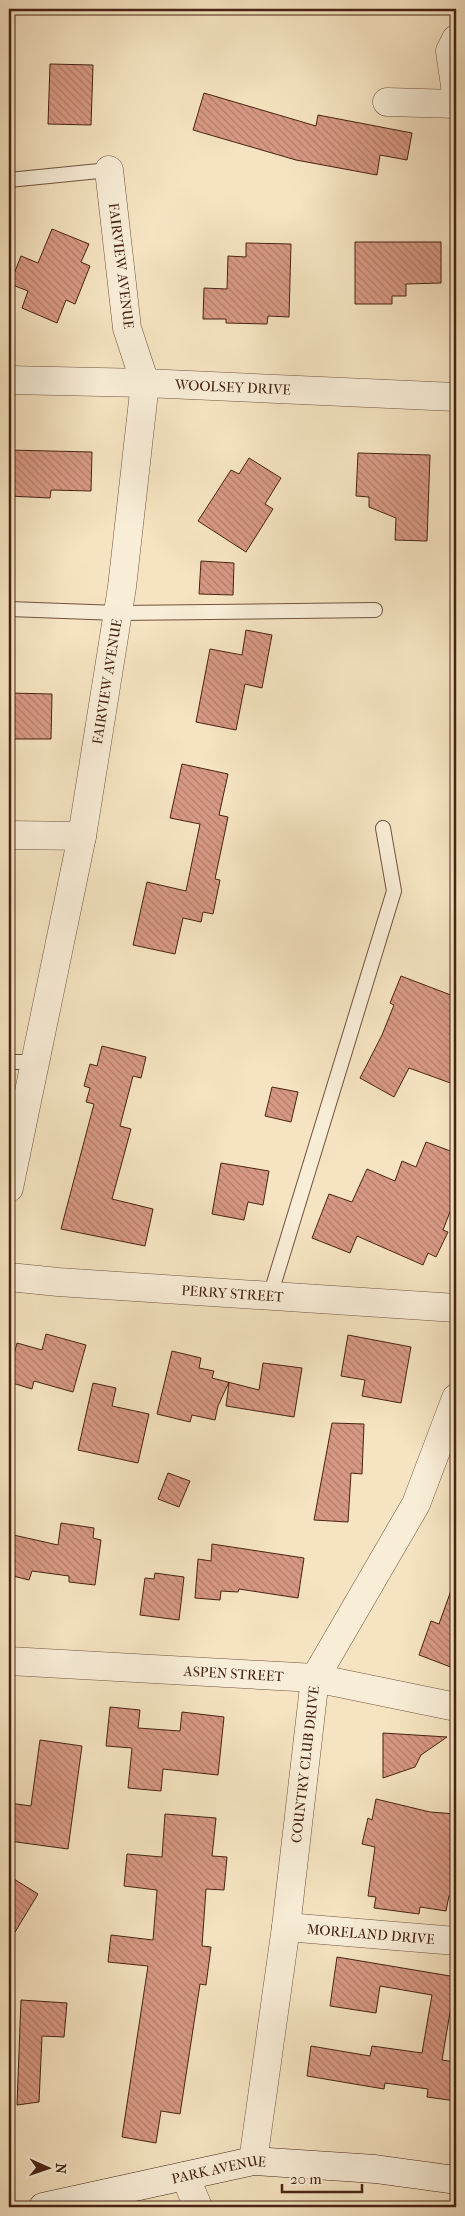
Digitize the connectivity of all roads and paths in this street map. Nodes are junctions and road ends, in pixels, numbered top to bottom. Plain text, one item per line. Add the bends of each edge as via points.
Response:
1 (456, 39) edge
2 (456, 93) edge
3 (388, 102) dead end
4 (456, 104) edge
5 (109, 170) joint
6 (9, 180) edge
7 (9, 380) edge
8 (145, 383) junction
9 (456, 397) edge
10 (9, 609) edge
11 (376, 610) dead end
12 (118, 614) junction
13 (383, 828) dead end
14 (9, 835) edge
15 (82, 836) junction
16 (22, 1062) edge
17 (9, 1188) edge
18 (9, 1277) edge
19 (270, 1296) junction
20 (456, 1308) edge
21 (456, 1398) edge
22 (9, 1661) edge
23 (315, 1678) junction
24 (456, 1708) edge
25 (286, 1927) junction
26 (456, 1941) edge
27 (253, 2161) junction
28 (185, 2176) junction
29 (456, 2180) edge
30 (44, 2207) edge
31 (198, 2207) edge

1 - 2 street via 450,51
3 - 4 street
5 - 6 lane
5 - 8 street, FAIRVIEW AVENUE via 127,328
7 - 8 street, WOOLSEY DRIVE
8 - 9 street, WOOLSEY DRIVE
8 - 12 street, FAIRVIEW AVENUE
10 - 12 lane
11 - 12 lane
12 - 15 street, FAIRVIEW AVENUE
13 - 19 lane via 394,891
14 - 15 street
15 - 16 street, FAIRVIEW AVENUE
16 - 17 street, FAIRVIEW AVENUE
18 - 19 street, PERRY STREET
19 - 20 street, PERRY STREET
21 - 23 street, COUNTRY CLUB DRIVE via 416,1504
22 - 23 street, ASPEN STREET
23 - 24 street, ASPEN STREET
23 - 25 street, COUNTRY CLUB DRIVE
25 - 26 street, MORELAND DRIVE
25 - 27 street, COUNTRY CLUB DRIVE
27 - 28 street, PARK AVENUE
27 - 29 street, PARK AVENUE via 375,2169
28 - 30 street, PARK AVENUE
28 - 31 street

